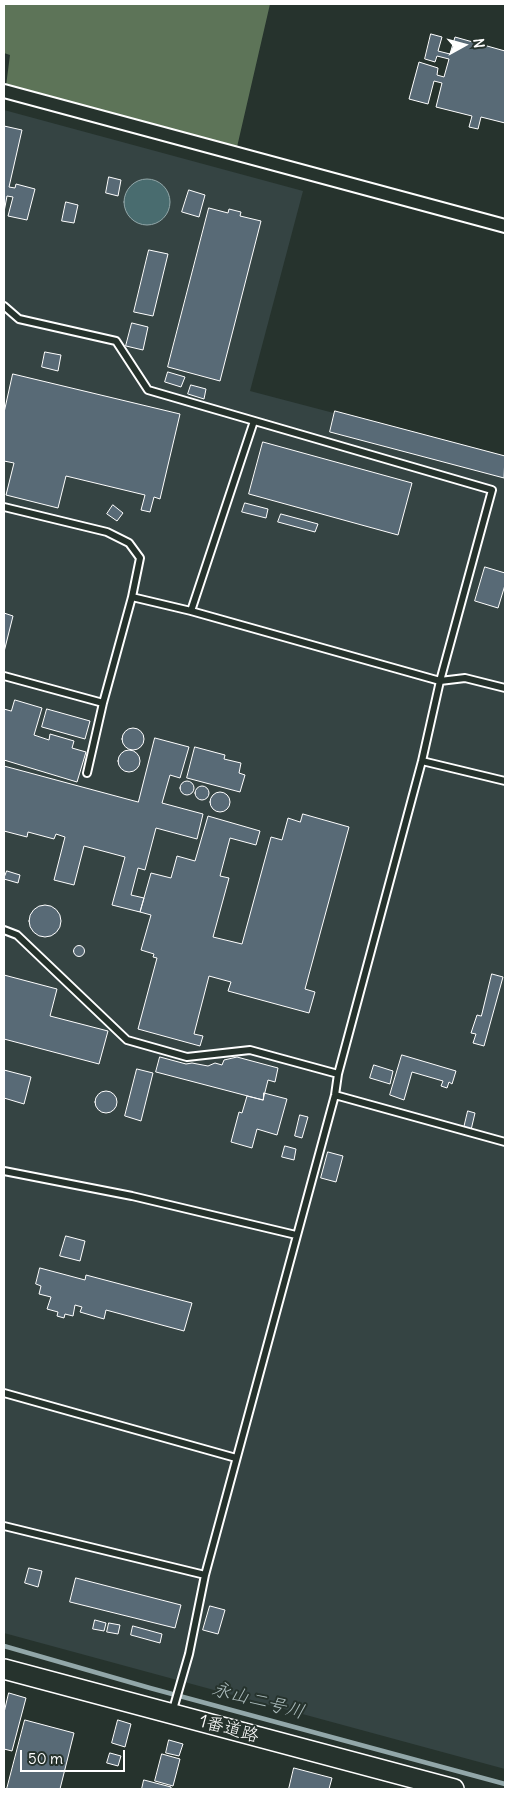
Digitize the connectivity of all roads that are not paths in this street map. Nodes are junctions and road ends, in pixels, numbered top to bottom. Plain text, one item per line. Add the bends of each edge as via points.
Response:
1 (4, 91) edge
2 (505, 226) edge
3 (4, 306) edge
4 (254, 421) junction
5 (4, 506) edge
6 (132, 597) junction
7 (191, 611) junction
8 (4, 676) edge
9 (440, 681) junction
10 (505, 688) edge
11 (103, 704) junction
12 (422, 762) junction
13 (88, 773) dead end
14 (505, 781) edge
15 (4, 930) edge
16 (338, 1074) junction
17 (334, 1095) junction
18 (505, 1142) edge
19 (4, 1171) edge
20 (296, 1235) junction
21 (4, 1393) edge
22 (236, 1458) junction
23 (4, 1526) edge
24 (205, 1575) junction
25 (4, 1669) edge
26 (173, 1709) junction
27 (454, 1789) edge

1 - 2 street
3 - 4 lane via 19,320 116,341 148,390
4 - 7 lane
4 - 9 lane via 492,490
5 - 6 lane via 107,532 129,542 140,558
6 - 7 lane
6 - 11 lane
7 - 9 lane
8 - 11 lane
9 - 10 lane via 465,678
9 - 12 lane
11 - 13 lane
12 - 14 lane
12 - 16 lane
15 - 16 lane via 17,935 127,1040 187,1057 250,1050
16 - 17 lane
17 - 18 lane
17 - 20 lane
19 - 20 lane via 132,1196
20 - 22 lane
21 - 22 lane
22 - 24 lane
23 - 24 lane
24 - 26 lane via 189,1654
25 - 26 street, 1番道路
26 - 27 street, 1番道路

